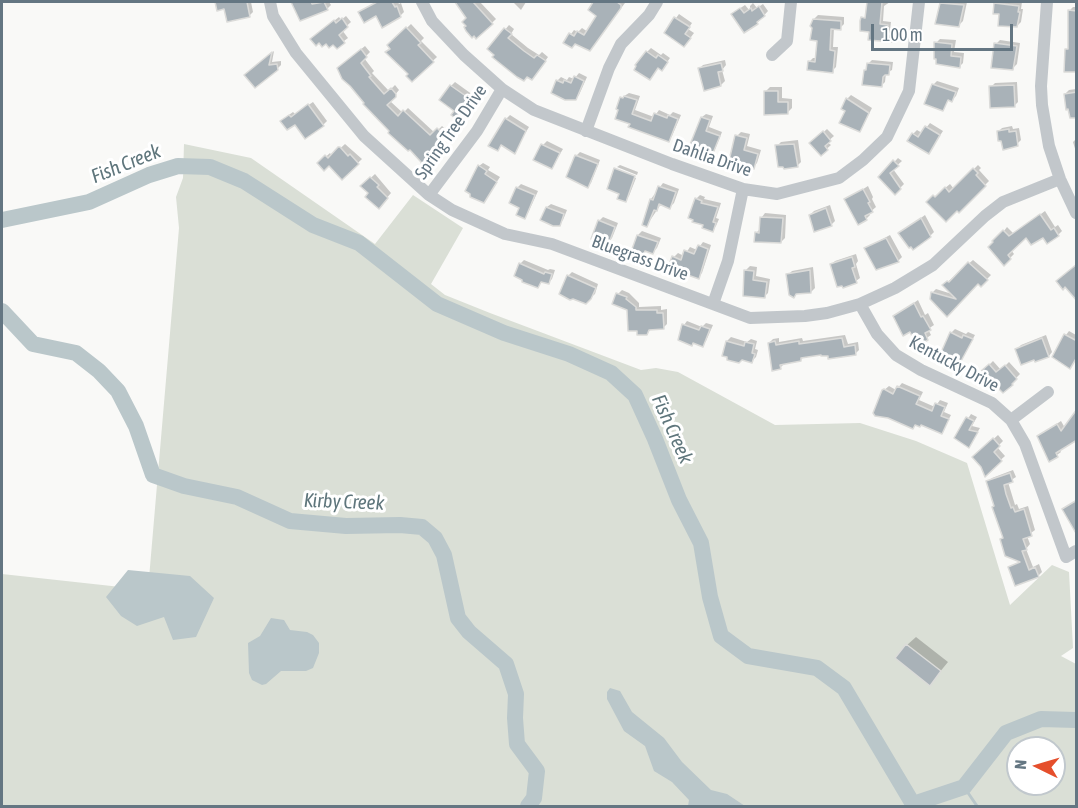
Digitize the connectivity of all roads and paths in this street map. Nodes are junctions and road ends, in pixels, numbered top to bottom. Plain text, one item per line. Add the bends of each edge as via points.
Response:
1 (270, 2) edge
2 (422, 2) edge
3 (657, 2) edge
4 (791, 2) edge
5 (919, 2) edge
6 (1047, 2) edge
7 (772, 55) dead end
8 (502, 89) junction
9 (586, 131) junction
10 (1060, 179) junction
11 (743, 189) junction
12 (429, 195) junction
13 (1077, 213) edge
14 (713, 304) junction
15 (860, 304) junction
16 (1048, 392) dead end
17 (1011, 420) junction
18 (1071, 554) edge

1 - 12 street, Bluegrass Drive via 273,15 296,53 364,136
2 - 8 street, Dahlia Drive via 432,21
3 - 9 street via 621,44
4 - 7 street via 788,41
5 - 11 street, Dahlia Drive via 909,91 887,137 838,178 777,194
6 - 10 street via 1042,105
8 - 9 street, Dahlia Drive via 534,110
8 - 12 street, Spring Tree Drive via 477,131
9 - 11 street, Dahlia Drive
10 - 13 street
10 - 15 street, Bluegrass Drive via 1003,202 933,265
11 - 14 street via 729,261
12 - 14 street, Bluegrass Drive via 505,234 552,244
14 - 15 street, Bluegrass Drive via 750,318 827,313
15 - 17 street, Kentucky Drive via 877,334 896,355 992,403
16 - 17 street
17 - 18 street, Kentucky Drive

